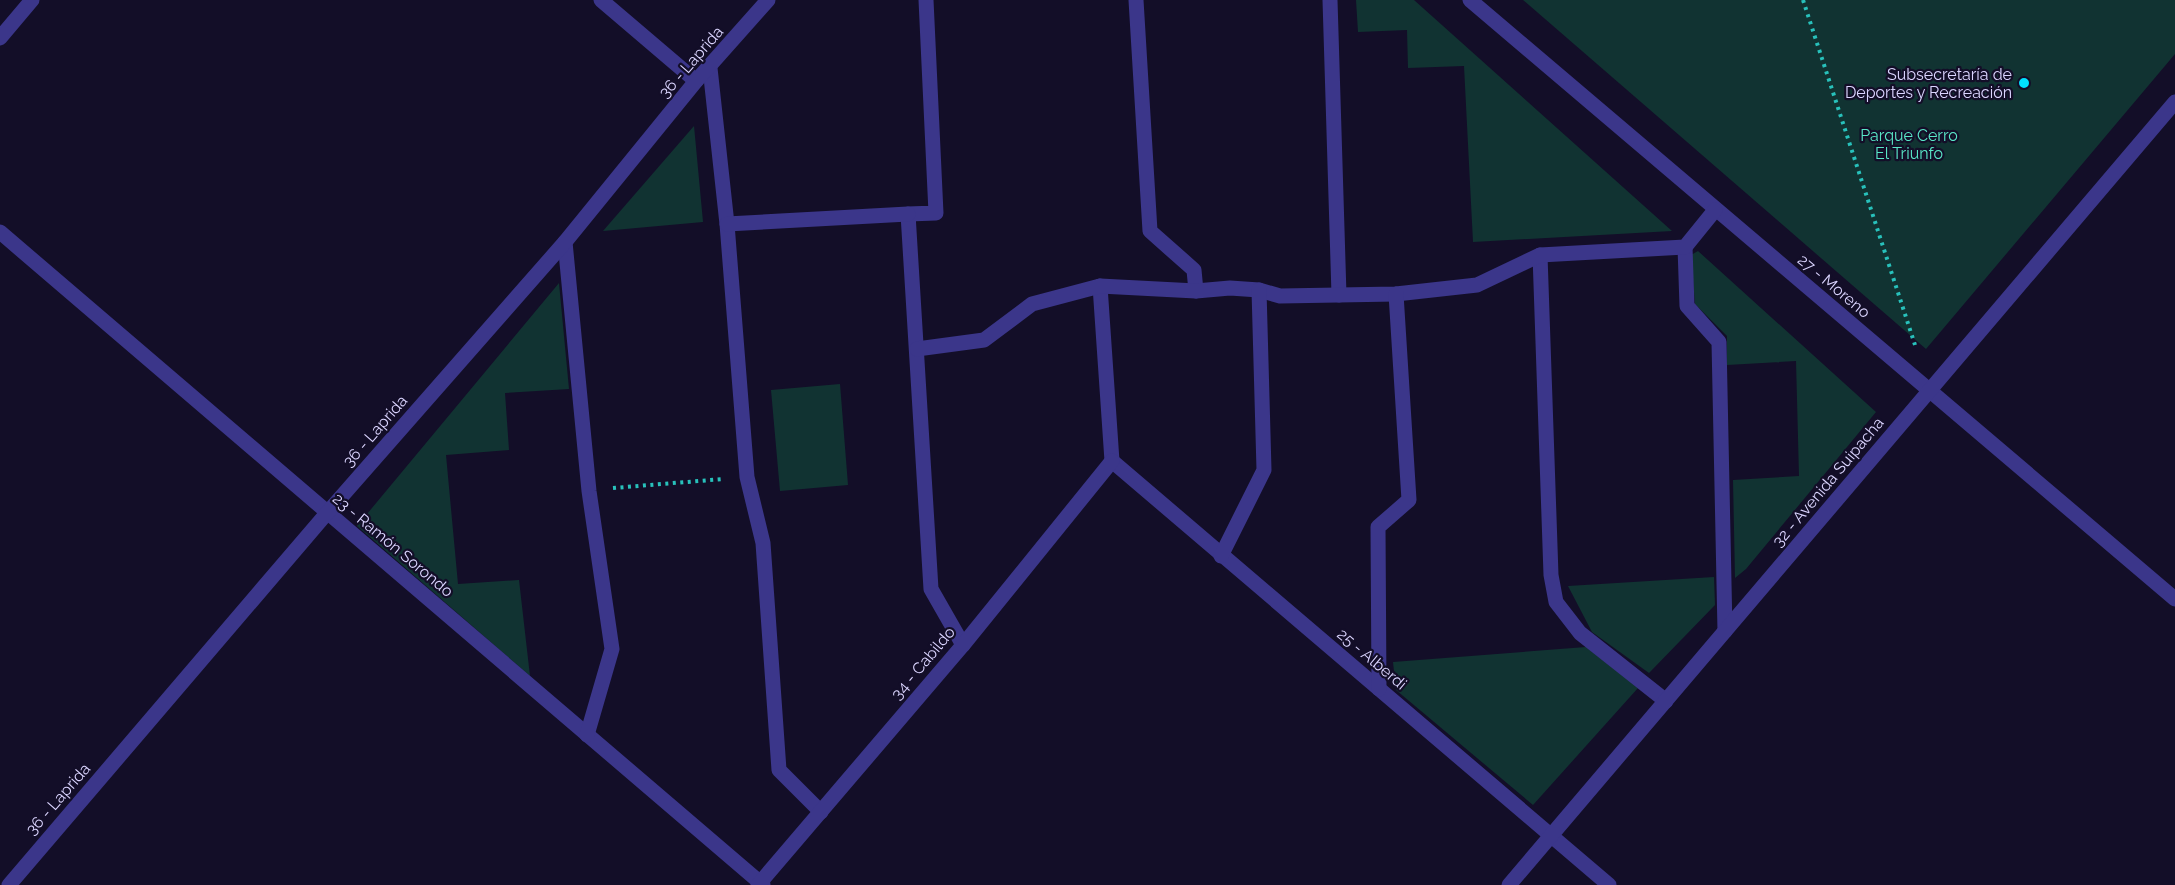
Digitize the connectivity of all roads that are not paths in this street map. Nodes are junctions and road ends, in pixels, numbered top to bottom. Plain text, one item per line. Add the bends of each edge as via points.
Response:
1 (32, 0) edge
2 (601, 0) edge
3 (768, 0) edge
4 (926, 0) edge
5 (1136, 0) edge
6 (1330, 0) edge
7 (1470, 0) edge
8 (0, 38) edge
9 (710, 68) junction
10 (696, 81) junction
11 (2175, 102) edge
12 (1715, 210) junction
13 (908, 214) junction
14 (727, 224) junction
15 (0, 232) edge
16 (565, 242) junction
17 (1684, 247) junction
18 (1540, 255) junction
19 (1100, 286) junction
20 (1259, 290) junction
21 (1196, 291) junction
22 (1340, 294) junction
23 (1396, 294) junction
24 (916, 349) junction
25 (1929, 390) junction
26 (1112, 461) junction
27 (327, 513) junction
28 (1221, 556) junction
29 (2175, 599) edge
30 (1725, 631) junction
31 (963, 645) junction
32 (1379, 689) junction
33 (1665, 701) junction
34 (587, 735) junction
35 (820, 812) junction
36 (1551, 835) junction
37 (760, 884) edge
38 (9, 885) edge
39 (1509, 885) edge
40 (1609, 885) edge

1 - 8 street
2 - 10 street
3 - 9 street, 36 - Laprida
4 - 13 street via 936,213
5 - 21 street via 1150,231 1194,270
6 - 22 street
7 - 12 street, 27 - Moreno
9 - 10 street, 36 - Laprida
9 - 14 street
10 - 16 street, 36 - Laprida
11 - 25 street, 32 - Avenida Suipacha
12 - 17 street
12 - 25 street, 27 - Moreno
13 - 14 street
13 - 24 street
14 - 35 street via 747,477 763,543 779,770
15 - 27 street, 23 - Ramón Sorondo
16 - 27 street, 36 - Laprida
16 - 34 street via 589,490 612,649
17 - 18 street
17 - 30 street via 1687,306 1719,342
18 - 23 street via 1477,285
18 - 33 street via 1551,575 1556,602 1580,633
19 - 21 street
19 - 24 street via 1032,304 984,340
19 - 26 street
20 - 21 street
20 - 22 street via 1280,296
20 - 28 street via 1264,470
22 - 23 street
23 - 32 street via 1409,500 1378,527
24 - 31 street via 931,589
25 - 29 street, 27 - Moreno
25 - 30 street, 32 - Avenida Suipacha
26 - 28 street, 25 - Alberdi
26 - 31 street, 34 - Cabildo
27 - 34 street, 23 - Ramón Sorondo
27 - 38 street, 36 - Laprida
28 - 32 street, 25 - Alberdi
30 - 33 street, 32 - Avenida Suipacha
31 - 35 street, 34 - Cabildo
32 - 36 street, 25 - Alberdi
33 - 36 street, 32 - Avenida Suipacha
34 - 37 street, 23 - Ramón Sorondo
35 - 37 street, 34 - Cabildo
36 - 39 street, 32 - Avenida Suipacha
36 - 40 street, 25 - Alberdi

